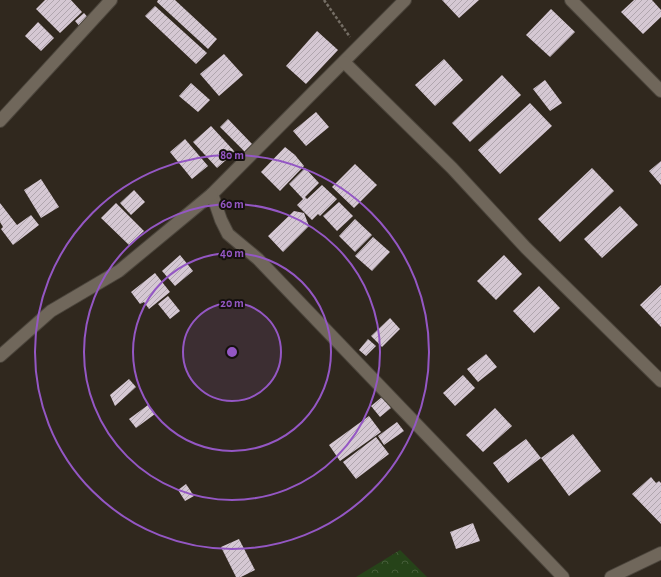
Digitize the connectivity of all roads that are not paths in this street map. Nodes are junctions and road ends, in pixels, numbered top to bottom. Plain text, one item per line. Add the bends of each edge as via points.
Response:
1 (112, 0) edge
2 (405, 0) edge
3 (572, 0) edge
4 (344, 62) junction
5 (661, 91) edge
6 (0, 121) edge
7 (212, 194) junction
8 (0, 356) edge
9 (661, 381) edge
10 (661, 553) edge
11 (563, 577) edge
12 (612, 577) edge

1 - 6 street
2 - 4 street
3 - 5 street
4 - 7 street
4 - 9 street via 452,168 526,248
7 - 8 street via 119,271 51,311
7 - 11 street via 228,234 258,259
10 - 12 street

